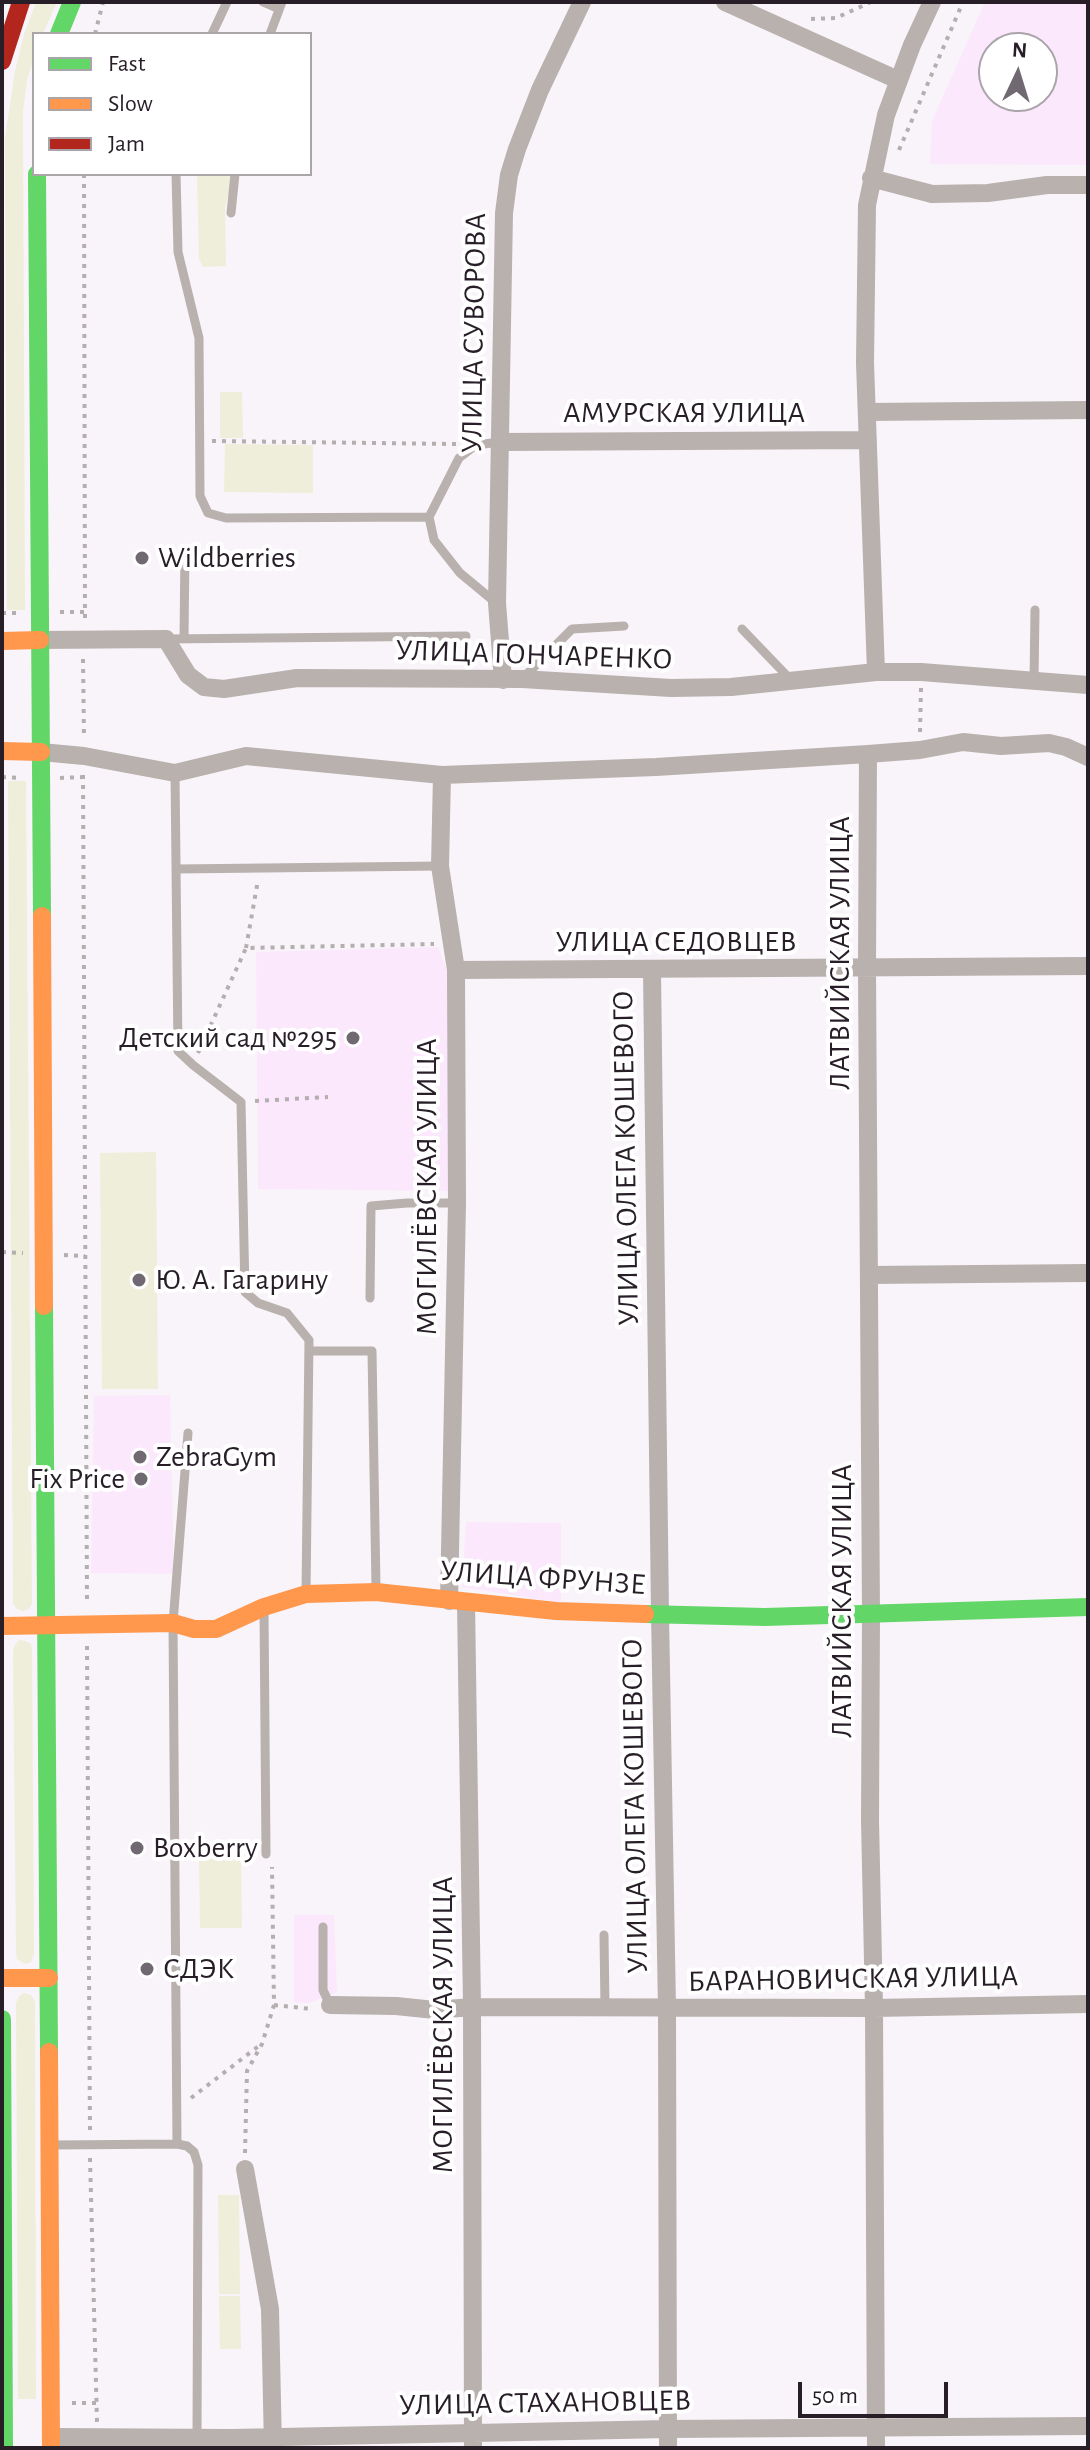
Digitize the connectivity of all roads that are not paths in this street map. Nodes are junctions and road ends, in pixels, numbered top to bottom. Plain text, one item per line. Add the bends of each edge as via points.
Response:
1 (21, 2) edge
2 (72, 2) edge
3 (227, 2) edge
4 (263, 2) edge
5 (582, 2) edge
6 (725, 2) edge
7 (932, 2) edge
8 (280, 6) edge
9 (60, 32) edge
10 (213, 32) edge
11 (271, 32) edge
12 (2, 58) edge
13 (898, 80) junction
14 (37, 176) edge
15 (176, 176) edge
16 (235, 176) edge
17 (871, 178) junction
18 (1088, 185) edge
19 (231, 213) dead end
20 (1088, 410) edge
21 (867, 412) junction
22 (868, 440) junction
23 (500, 442) junction
24 (429, 517) junction
25 (185, 549) dead end
26 (497, 603) junction
27 (1035, 610) dead end
28 (624, 626) dead end
29 (742, 629) dead end
30 (466, 636) dead end
31 (175, 639) junction
32 (40, 640) junction
33 (2, 641) edge
34 (876, 672) junction
35 (512, 679) junction
36 (791, 680) junction
37 (1034, 681) junction
38 (1088, 685) edge
39 (2, 751) edge
40 (41, 752) junction
41 (868, 754) junction
42 (1088, 757) edge
43 (175, 773) junction
44 (442, 775) junction
45 (440, 866) junction
46 (176, 869) junction
47 (1088, 966) edge
48 (867, 969) junction
49 (456, 970) junction
50 (652, 970) junction
51 (457, 1203) junction
52 (1088, 1273) edge
53 (869, 1275) junction
54 (370, 1298) dead end
55 (309, 1351) junction
56 (188, 1433) dead end
57 (376, 1592) junction
58 (306, 1594) junction
59 (458, 1601) junction
60 (264, 1607) junction
61 (1088, 1607) edge
62 (660, 1614) junction
63 (871, 1615) junction
64 (173, 1623) junction
65 (47, 1625) junction
66 (2, 1626) edge
67 (266, 1854) road end
68 (323, 1927) dead end
69 (604, 1935) dead end
70 (2, 1978) edge
71 (49, 1978) junction
72 (1088, 2004) edge
73 (330, 2005) joint
74 (472, 2007) junction
75 (605, 2008) junction
76 (874, 2008) junction
77 (667, 2009) junction
78 (2, 2019) edge
79 (177, 2144) junction
80 (49, 2145) junction
81 (3, 2158) edge
82 (245, 2169) road end
83 (1088, 2426) edge
84 (876, 2428) junction
85 (668, 2429) junction
86 (197, 2438) junction
87 (24, 2440) edge
88 (473, 2440) edge
89 (273, 2442) edge
90 (232, 2443) edge
91 (668, 2448) edge
92 (876, 2448) edge

1 - 12 main road
2 - 9 main road
3 - 10 lane
4 - 8 lane
5 - 23 street, УЛИЦА СУВОРОВА via 540,90 509,175
6 - 13 street
7 - 13 street
8 - 11 lane
13 - 17 street
14 - 32 main road
15 - 24 lane via 178,252 199,338 200,496 208,513 226,518
16 - 19 lane
17 - 18 street via 932,194
17 - 21 street via 865,234
20 - 21 street
21 - 22 street
22 - 23 street, АМУРСКАЯ УЛИЦА
22 - 34 street
23 - 24 lane via 476,445 459,458
23 - 26 street, УЛИЦА СУВОРОВА
24 - 26 lane via 434,540 460,573
25 - 31 lane
26 - 35 street, УЛИЦА СУВОРОВА
27 - 37 lane
28 - 35 lane via 572,629
29 - 36 lane
30 - 31 lane
31 - 32 street
31 - 35 street, УЛИЦА ГОНЧАРЕНКО via 188,675 204,687 297,678
32 - 33 main road
32 - 40 main road
34 - 36 street, УЛИЦА ГОНЧАРЕНКО
34 - 37 street, УЛИЦА ГОНЧАРЕНКО
35 - 36 street, УЛИЦА ГОНЧАРЕНКО via 671,688
37 - 38 street, УЛИЦА ГОНЧАРЕНКО
39 - 40 main road
40 - 43 street
40 - 65 main road
41 - 42 street via 963,742 1034,743 1066,747
41 - 44 street
41 - 48 street, ЛАТВИЙСКАЯ УЛИЦА
43 - 44 street via 246,756
43 - 46 lane
44 - 45 street, МОГИЛЁВСКАЯ УЛИЦА
45 - 46 lane
45 - 49 street, МОГИЛЁВСКАЯ УЛИЦА
46 - 55 lane via 178,1051 241,1102 245,1292 258,1303 287,1313 309,1340
47 - 48 street, УЛИЦА СЕДОВЦЕВ
48 - 50 street, УЛИЦА СЕДОВЦЕВ
48 - 53 street, ЛАТВИЙСКАЯ УЛИЦА
49 - 50 street, УЛИЦА СЕДОВЦЕВ
49 - 51 street, МОГИЛЁВСКАЯ УЛИЦА
50 - 62 street, УЛИЦА ОЛЕГА КОШЕВОГО
51 - 54 lane via 371,1206
51 - 59 street, МОГИЛЁВСКАЯ УЛИЦА
52 - 53 street
53 - 63 street, ЛАТВИЙСКАЯ УЛИЦА
55 - 57 lane via 372,1351
55 - 58 lane
56 - 64 lane
57 - 58 main road, УЛИЦА ФРУНЗЕ
57 - 59 main road, УЛИЦА ФРУНЗЕ
58 - 60 main road, УЛИЦА ФРУНЗЕ
59 - 62 main road, УЛИЦА ФРУНЗЕ
59 - 74 street, МОГИЛЁВСКАЯ УЛИЦА
60 - 64 main road, УЛИЦА ФРУНЗЕ via 216,1629
60 - 67 lane
61 - 63 main road, УЛИЦА ФРУНЗЕ
62 - 63 main road, УЛИЦА ФРУНЗЕ
62 - 77 street, УЛИЦА ОЛЕГА КОШЕВОГО
63 - 76 street, ЛАТВИЙСКАЯ УЛИЦА
64 - 65 main road, УЛИЦА ФРУНЗЕ
64 - 79 lane
65 - 66 main road, УЛИЦА ФРУНЗЕ
65 - 71 main road
68 - 73 lane via 323,1990
69 - 75 lane
70 - 71 main road
71 - 80 main road
72 - 76 street, БАРАНОВИЧСКАЯ УЛИЦА
73 - 74 street, БАРАНОВИЧСКАЯ УЛИЦА
74 - 75 street, БАРАНОВИЧСКАЯ УЛИЦА
74 - 88 street, МОГИЛЁВСКАЯ УЛИЦА
75 - 77 street, БАРАНОВИЧСКАЯ УЛИЦА
76 - 77 street, БАРАНОВИЧСКАЯ УЛИЦА
76 - 84 street, ЛАТВИЙСКАЯ УЛИЦА
77 - 85 street, УЛИЦА ОЛЕГА КОШЕВОГО
78 - 81 main road
79 - 80 lane
79 - 86 lane via 194,2152 198,2165
80 - 87 main road
81 - 87 main road
82 - 89 street via 270,2309
83 - 84 street, УЛИЦА СТАХАНОВЦЕВ
84 - 85 street, УЛИЦА СТАХАНОВЦЕВ
84 - 92 street, ЛАТВИЙСКАЯ УЛИЦА
85 - 88 street, УЛИЦА СТАХАНОВЦЕВ
85 - 91 street, УЛИЦА ОЛЕГА КОШЕВОГО
86 - 87 street, УЛИЦА СТАХАНОВЦЕВ
86 - 90 street, УЛИЦА СТАХАНОВЦЕВ
88 - 89 street, УЛИЦА СТАХАНОВЦЕВ
89 - 90 street, УЛИЦА СТАХАНОВЦЕВ

